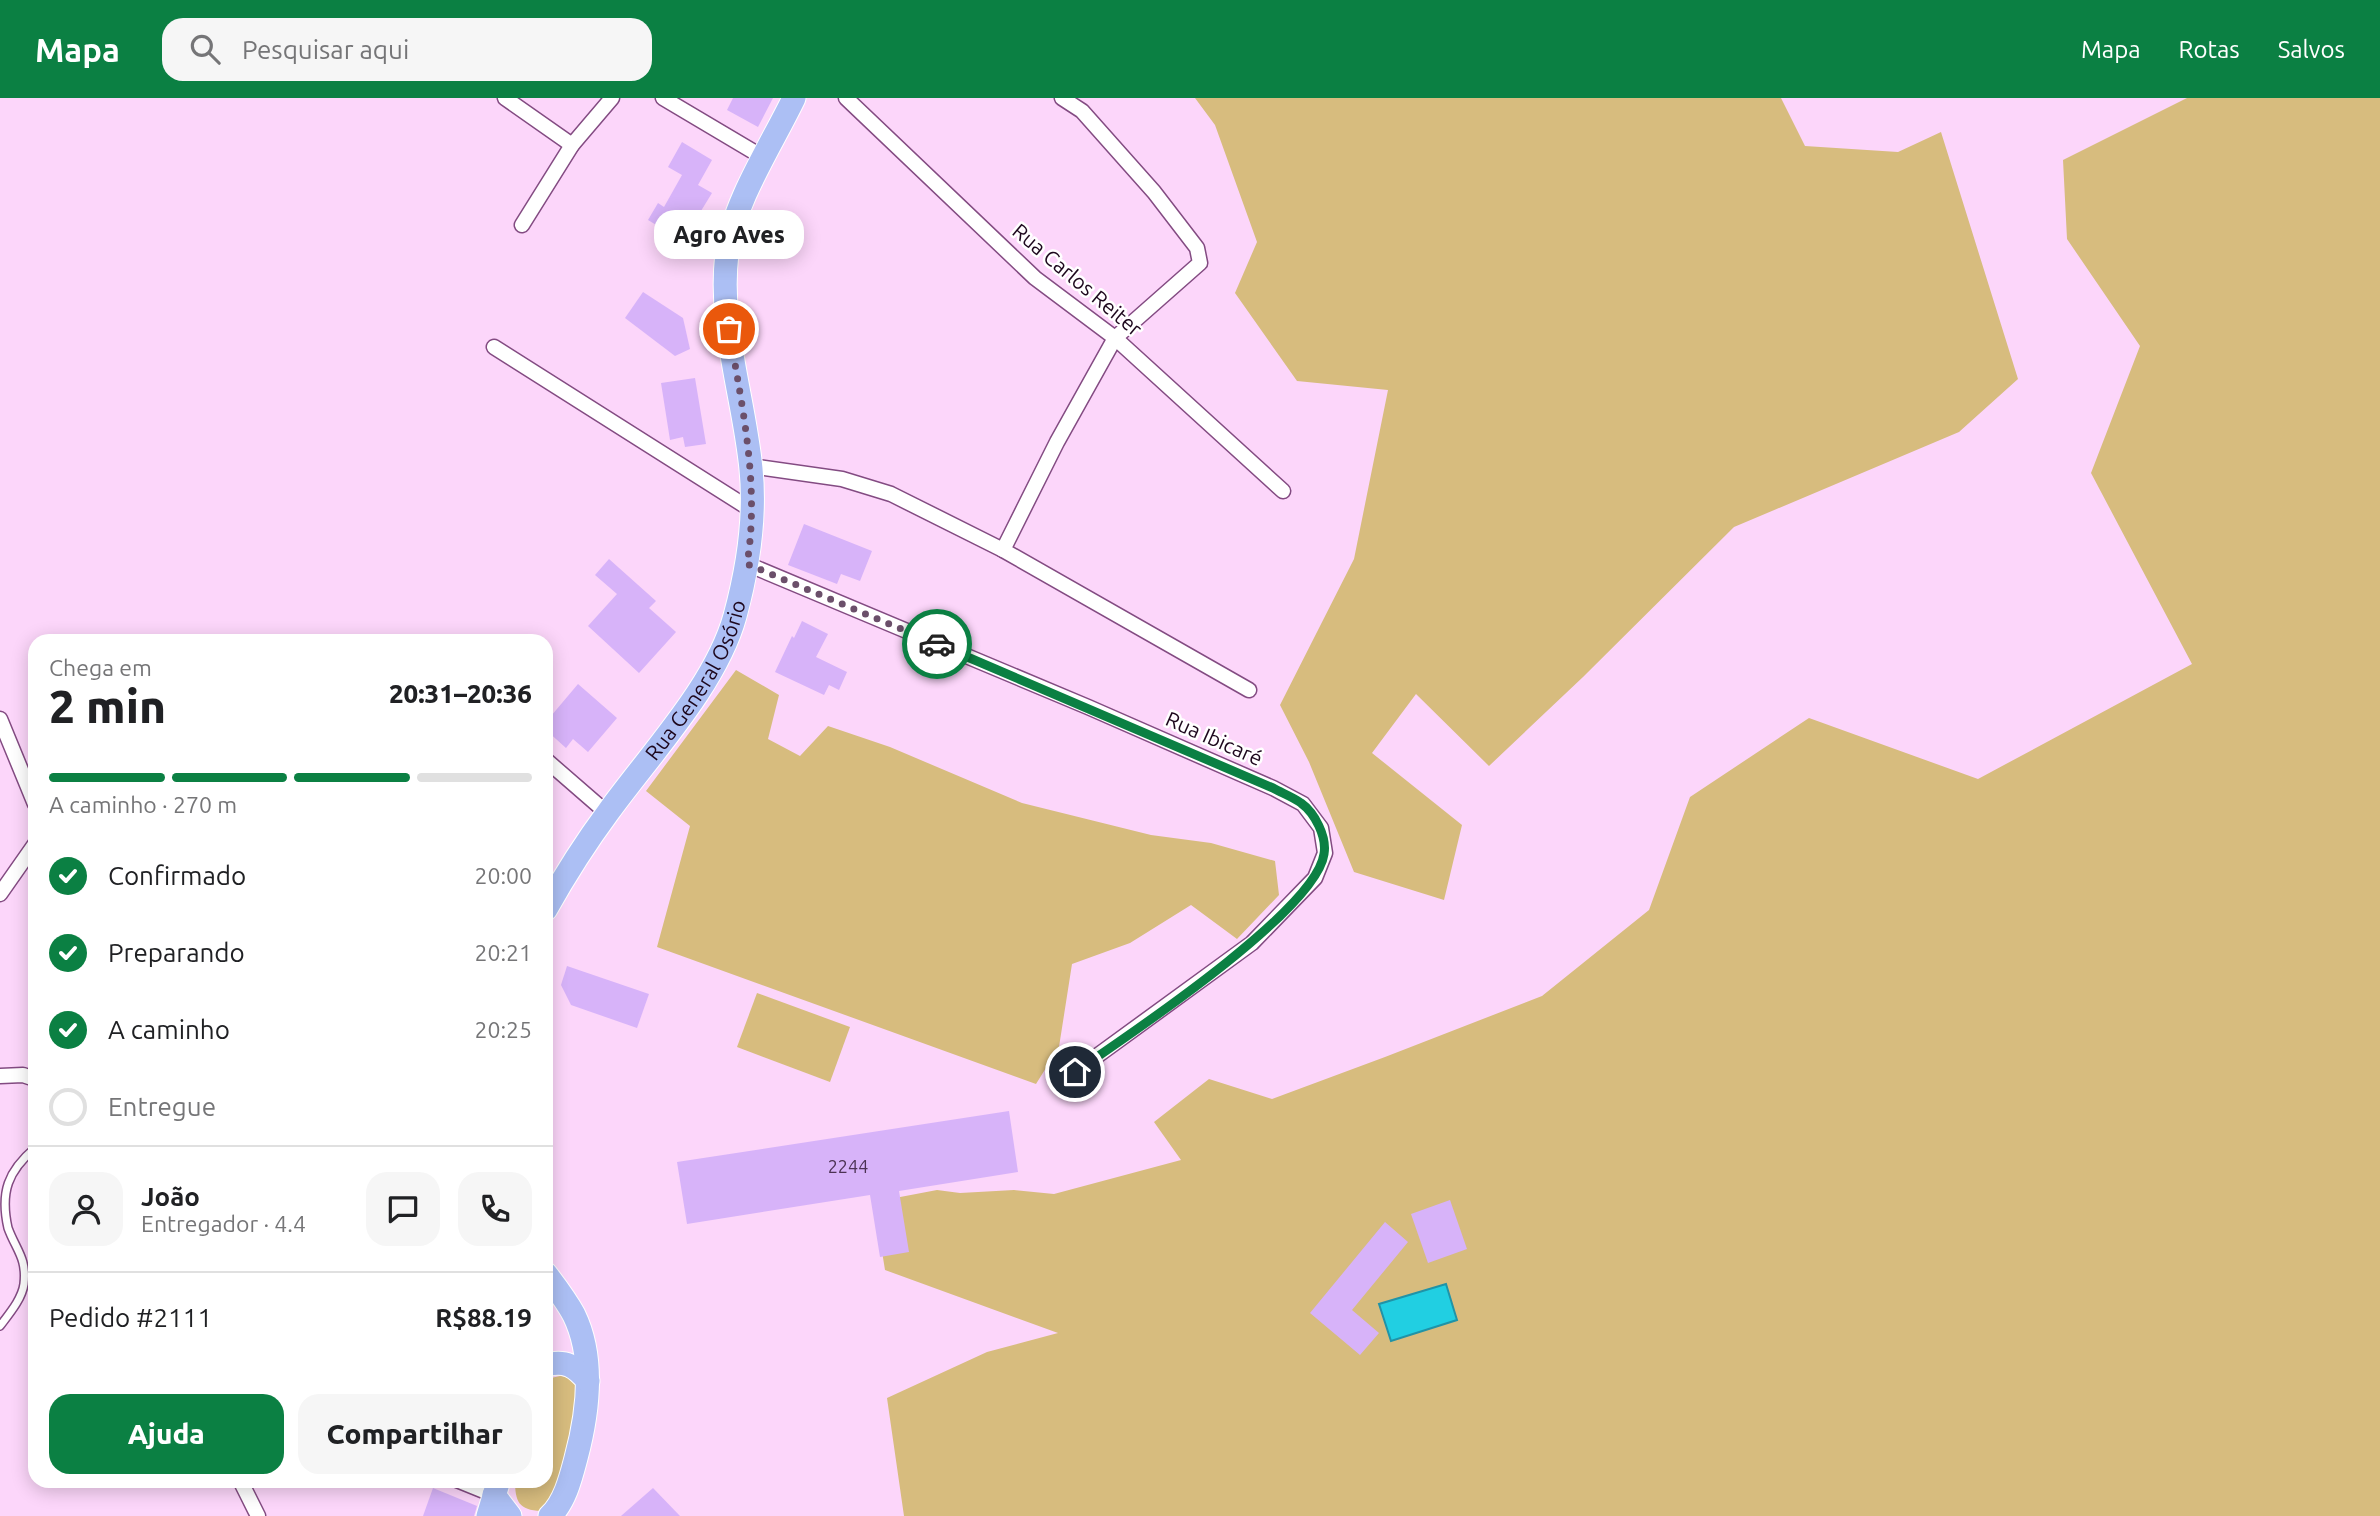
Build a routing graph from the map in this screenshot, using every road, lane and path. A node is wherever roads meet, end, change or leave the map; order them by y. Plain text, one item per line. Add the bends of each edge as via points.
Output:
1 (505, 98) edge
2 (612, 98) edge
3 (663, 98) edge
4 (794, 98) edge
5 (846, 98) edge
6 (1062, 98) edge
7 (572, 145) junction
8 (764, 158) junction
9 (522, 225) dead end
10 (1115, 338) junction
11 (494, 346) dead end
12 (751, 466) junction
13 (1283, 491) dead end
14 (753, 511) junction
15 (1003, 550) junction
16 (747, 564) junction
17 (1249, 690) dead end
18 (0, 719) edge
19 (553, 766) edge
20 (28, 787) edge
21 (607, 813) junction
22 (28, 854) edge
23 (0, 894) edge
24 (553, 897) edge
25 (1075, 1072) dead end
26 (0, 1076) edge
27 (28, 1077) edge
28 (28, 1154) edge
29 (553, 1285) edge
30 (0, 1326) edge
31 (553, 1364) edge
32 (588, 1381) junction
33 (244, 1488) edge
34 (474, 1488) edge
35 (494, 1497) edge
36 (258, 1516) edge
37 (510, 1516) edge
38 (550, 1516) edge

1 - 7 street
2 - 7 street
3 - 8 street
4 - 8 main road, Rua General Osório
5 - 10 street, Rua Carlos Reiter via 1035,278
6 - 10 street via 1082,111 1197,248 1200,263
7 - 9 street
8 - 12 main road, Rua General Osório via 737,212 724,290
10 - 13 street, Rua Carlos Reiter
10 - 15 street
11 - 14 street
12 - 14 main road, Rua General Osório
12 - 15 street via 842,479 891,494
14 - 16 main road, Rua General Osório
15 - 17 street
16 - 21 main road, Rua General Osório via 717,663
16 - 25 street, Rua Ibicaré via 1273,788 1303,804 1321,828 1325,853 1315,878 1252,943
18 - 20 street
19 - 21 street
21 - 24 main road, Rua General Osório
22 - 23 street
26 - 27 street
28 - 30 lane via 7,1178 2,1196 7,1227 22,1256 24,1286
29 - 32 main road via 575,1317
31 - 32 main road via 567,1363
32 - 38 main road via 573,1471 559,1508
33 - 36 street
34 - 35 street
35 - 37 main road

